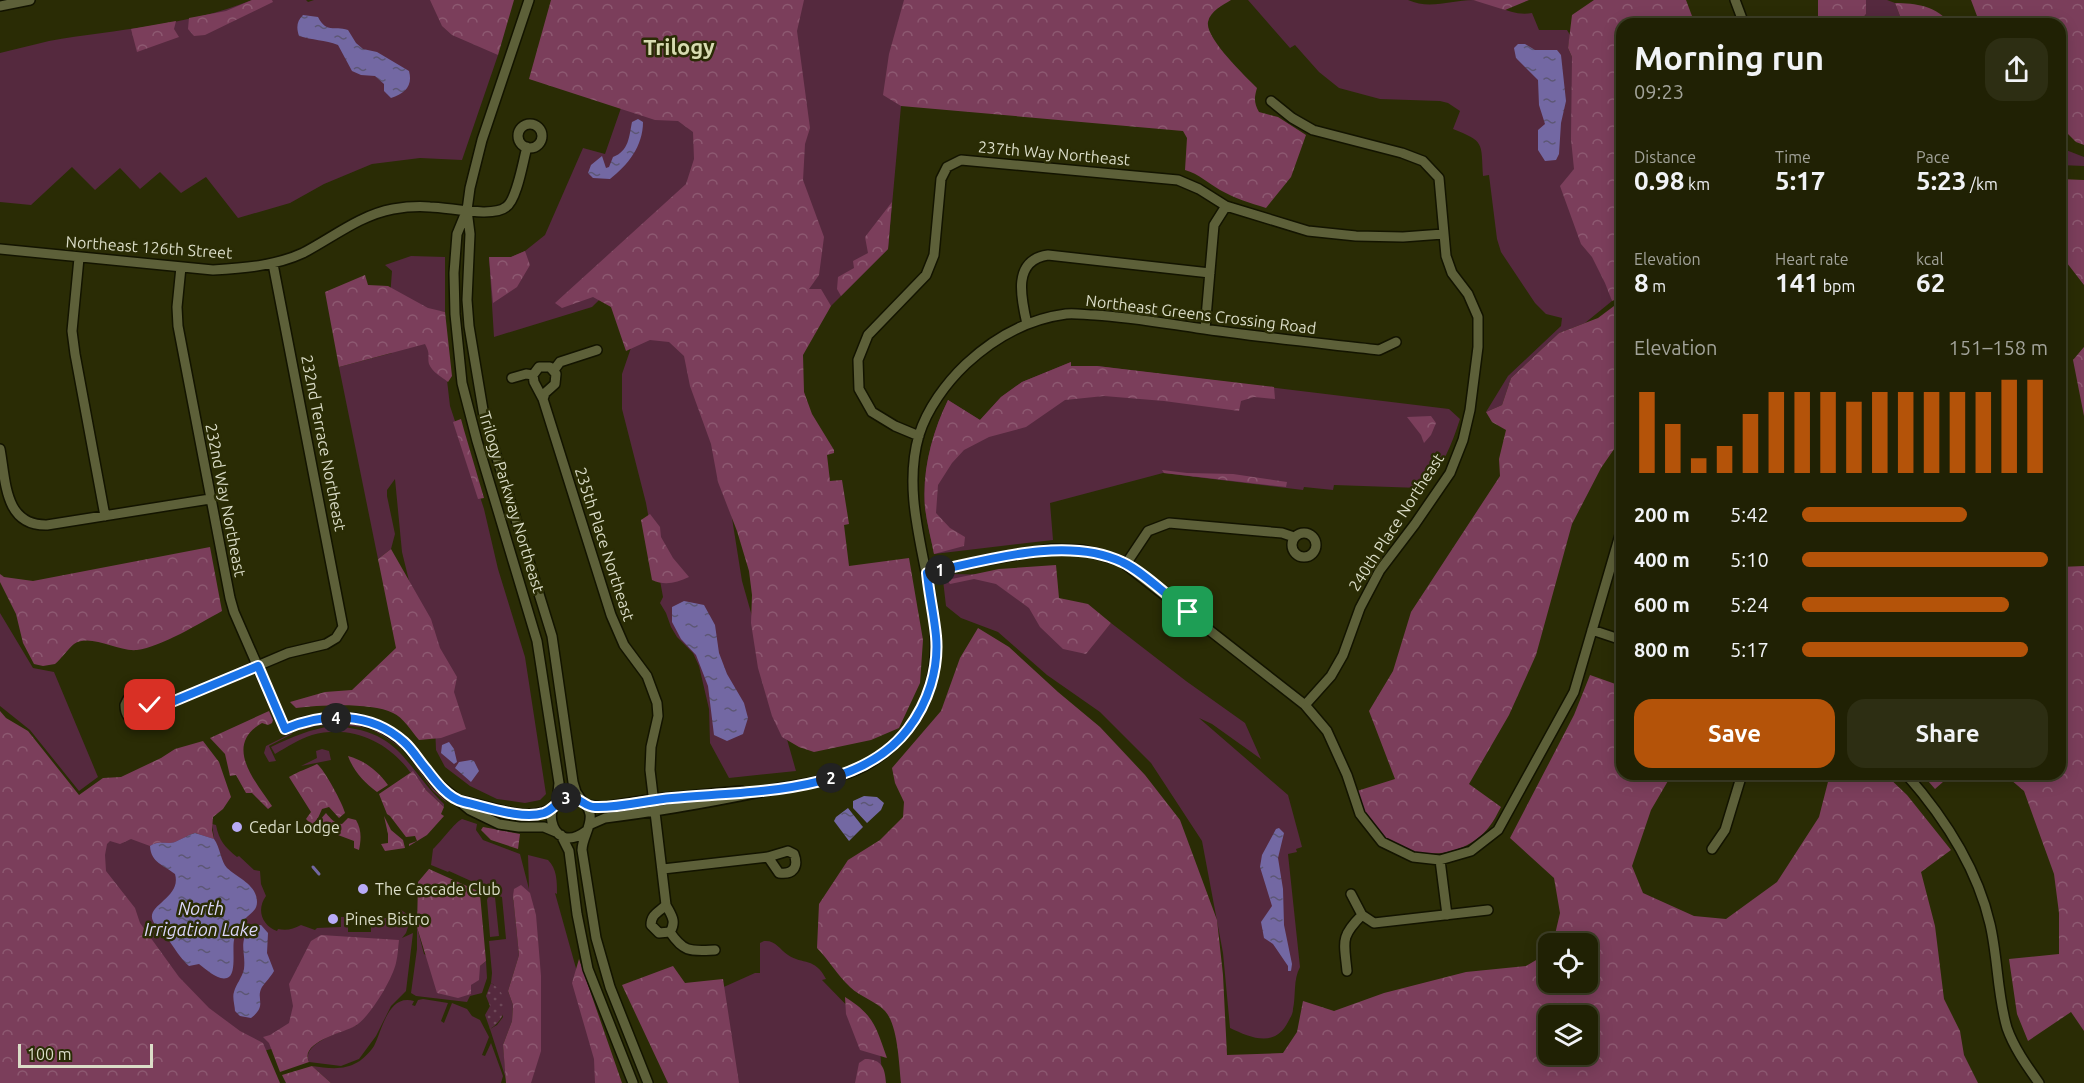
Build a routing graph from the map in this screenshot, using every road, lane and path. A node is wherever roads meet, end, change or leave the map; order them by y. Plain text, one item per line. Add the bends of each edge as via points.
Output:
1 (30, 0) edge
2 (529, 0) edge
3 (1735, 0) edge
4 (0, 6) edge
5 (1742, 18) edge
6 (1271, 101) dead end
7 (527, 147) dead end
8 (1226, 206) junction
9 (467, 210) junction
10 (1443, 234) junction
11 (0, 249) edge
12 (79, 258) junction
13 (273, 264) junction
14 (181, 267) junction
15 (1210, 273) junction
16 (1028, 324) junction
17 (1205, 329) junction
18 (1396, 342) dead end
19 (597, 351) dead end
20 (554, 369) junction
21 (533, 375) junction
22 (512, 378) dead end
23 (543, 399) junction
24 (919, 436) junction
25 (0, 449) edge
26 (210, 499) junction
27 (105, 516) junction
28 (1294, 537) dead end
29 (1616, 548) edge
30 (1126, 564) junction
31 (927, 573) junction
32 (1592, 630) junction
33 (1616, 638) edge
34 (258, 666) junction
35 (1305, 705) junction
36 (155, 709) dead end
37 (1740, 780) edge
38 (1911, 780) edge
39 (786, 787) junction
40 (654, 800) junction
41 (461, 801) junction
42 (584, 803) junction
43 (555, 806) junction
44 (656, 812) junction
45 (588, 828) junction
46 (559, 833) junction
47 (1712, 849) dead end
48 (768, 857) dead end
49 (1440, 860) junction
50 (663, 869) junction
51 (1351, 894) dead end
52 (666, 905) junction
53 (1488, 910) dead end
54 (1362, 915) junction
55 (1447, 915) junction
56 (670, 932) junction
57 (715, 950) dead end
58 (1347, 971) dead end
59 (633, 1083) edge
60 (648, 1083) edge
61 (2039, 1083) edge

1 - 4 street
2 - 9 street, Trilogy Parkway Northeast via 482,140
3 - 5 street
6 - 10 street, 240th Place Northeast via 1313,130 1424,161 1439,178
7 - 9 street, Northeast 126th Street via 510,205 493,212
8 - 10 street, 237th Way Northeast via 1308,231 1356,236
8 - 15 street via 1214,225
8 - 24 street, 237th Way Northeast via 1178,180 961,160 947,166 941,179 930,267 868,335 858,360 859,389 872,412
9 - 13 street, Northeast 126th Street via 427,206 390,209 302,254
9 - 42 street, Trilogy Parkway Northeast via 469,326 484,416 552,636 573,782
9 - 43 street, Trilogy Parkway Northeast via 457,234 454,273 462,383 537,641 559,783
10 - 35 street, 240th Place Northeast via 1452,273 1468,294 1478,317 1478,347 1463,440 1450,473 1380,570 1331,676
11 - 12 street, Northeast 126th Street
12 - 14 street, Northeast 126th Street
12 - 27 street via 72,331
13 - 14 street, Northeast 126th Street via 213,270
13 - 34 street, 232nd Terrace Northeast via 343,627 326,644 288,653
14 - 26 street, 232nd Way Northeast via 178,326
15 - 16 street via 1038,256 1023,274
15 - 17 street
16 - 17 street, Northeast Greens Crossing Road via 1069,314 1116,316
16 - 24 street, Northeast Greens Crossing Road via 993,341 959,371 939,395
17 - 18 street, Northeast Greens Crossing Road via 1380,350
19 - 20 street via 560,362
20 - 21 street via 539,368
20 - 23 street via 555,384
21 - 22 street
21 - 23 street, 235th Place Northeast
23 - 40 street, 235th Place Northeast via 617,631 647,676 657,703 650,755
24 - 31 street, Northeast Greens Crossing Road via 914,511
25 - 27 street via 11,504 21,519 35,526
26 - 27 street
26 - 34 street, 232nd Way Northeast via 232,605
28 - 30 street via 1169,523 1148,531
29 - 32 street
30 - 31 street via 1083,550 1052,549
30 - 35 street
31 - 39 street, Northeast Greens Crossing Road via 936,653 928,694 913,722 872,762 839,777
32 - 33 street
32 - 49 street via 1574,692 1498,830 1471,851
34 - 36 street
34 - 41 street, 232nd Way Northeast via 285,729 327,717 355,718 382,727 404,742 436,782
35 - 49 street via 1327,731 1360,814 1382,842 1413,857
37 - 47 street via 1725,830
38 - 61 street via 1956,841 1979,888 1990,923 2008,1030
39 - 40 street, Northeast Greens Crossing Road
39 - 44 street, Northeast Greens Crossing Road
40 - 42 street, Northeast Greens Crossing Road via 603,807
40 - 44 street, 235th Place Northeast
41 - 43 street via 531,815 545,813
41 - 46 street via 470,810 499,824 544,826
42 - 43 street via 568,798
42 - 45 street via 590,812
43 - 46 street via 551,820
44 - 45 street, Northeast Greens Crossing Road via 605,818
44 - 50 street, 235th Place Northeast
45 - 46 street via 574,837
45 - 60 street via 582,850 596,938 610,987
46 - 59 street via 569,851 588,969
48 - 50 street
49 - 55 street
50 - 52 street, 235th Place Northeast
51 - 54 street
52 - 56 street, 235th Place Northeast via 674,922
52 - 56 street via 655,913 651,925 659,933
53 - 55 street
54 - 55 street via 1374,923
54 - 58 street via 1348,929 1344,940
56 - 57 street via 680,946 691,951

